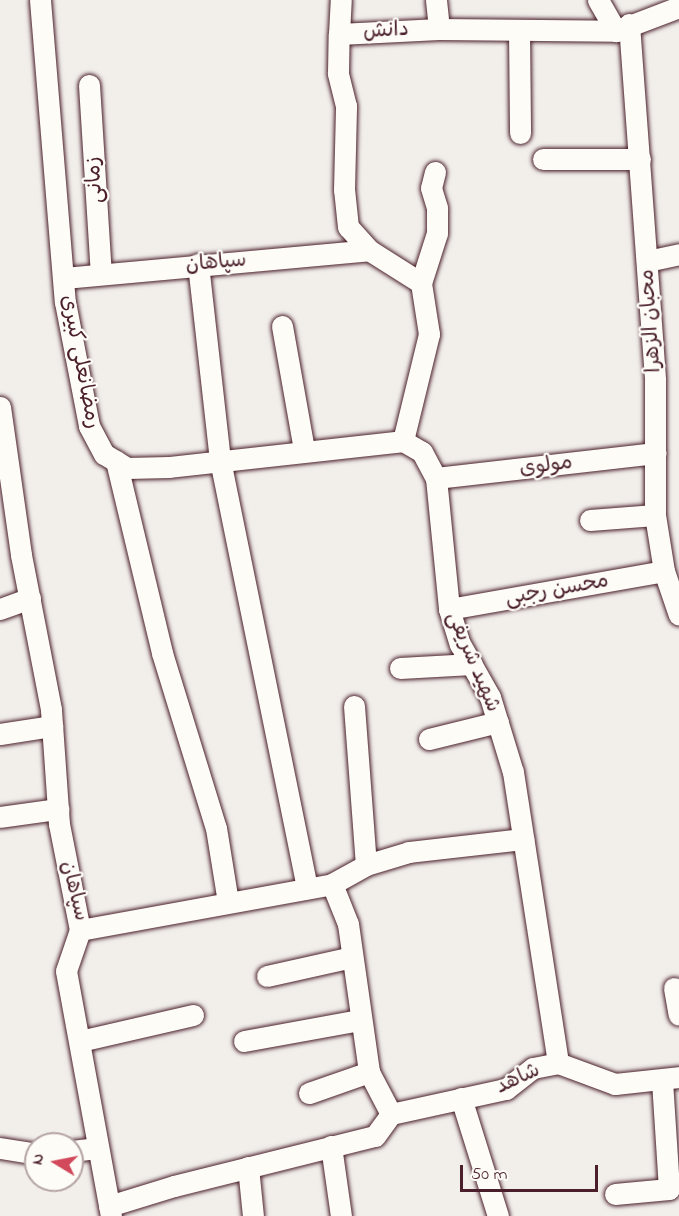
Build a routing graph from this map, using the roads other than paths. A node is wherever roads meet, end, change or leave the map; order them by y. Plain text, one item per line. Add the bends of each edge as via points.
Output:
1 (40, 0) edge
2 (341, 0) edge
3 (436, 0) edge
4 (598, 0) edge
5 (679, 7) edge
6 (623, 27) junction
7 (439, 29) junction
8 (519, 31) junction
9 (339, 34) junction
10 (89, 85) dead end
11 (520, 134) dead end
12 (543, 159) dead end
13 (640, 159) junction
14 (435, 172) dead end
15 (369, 250) junction
16 (679, 254) edge
17 (647, 261) junction
18 (198, 264) junction
19 (101, 274) junction
20 (64, 278) junction
21 (421, 283) junction
22 (282, 326) dead end
23 (0, 407) edge
24 (403, 441) junction
25 (304, 450) junction
26 (656, 453) junction
27 (220, 460) junction
28 (116, 461) junction
29 (436, 478) junction
30 (655, 516) junction
31 (590, 520) dead end
32 (664, 571) junction
33 (30, 598) junction
34 (0, 609) edge
35 (449, 609) junction
36 (679, 615) edge
37 (472, 664) junction
38 (400, 668) dead end
39 (354, 706) dead end
40 (498, 722) junction
41 (52, 726) junction
42 (0, 734) edge
43 (429, 739) dead end
44 (58, 809) junction
45 (0, 817) edge
46 (523, 839) junction
47 (366, 865) junction
48 (332, 884) junction
49 (307, 888) junction
50 (228, 902) junction
51 (80, 930) junction
52 (352, 957) junction
53 (267, 976) dead end
54 (675, 988) dead end
55 (193, 1015) dead end
56 (679, 1015) edge
57 (360, 1020) junction
58 (80, 1041) junction
59 (244, 1041) dead end
60 (558, 1063) junction
61 (369, 1072) junction
62 (671, 1079) edge
63 (309, 1093) dead end
64 (460, 1098) junction
65 (391, 1114) junction
66 (331, 1146) junction
67 (0, 1148) edge
68 (98, 1148) junction
69 (84, 1150) edge
70 (24, 1152) edge
71 (248, 1167) junction
72 (615, 1194) dead end
73 (110, 1211) edge
74 (253, 1216) edge
75 (341, 1216) edge
76 (498, 1216) edge

1 - 20 street, رمضانعلی کبیری
2 - 9 street
3 - 7 street
4 - 6 street
5 - 6 street, دانش
6 - 8 street, دانش
6 - 13 street, محبان الزهرا
7 - 8 street, دانش
7 - 9 street, دانش
8 - 11 street
9 - 15 street, دانش via 338,73 346,106 344,190 348,227
10 - 19 street, زمانی
12 - 13 street
13 - 17 street, محبان الزهرا
14 - 21 street via 431,188 437,208 437,233
15 - 18 street, سپاهان
15 - 21 street, دانش
16 - 17 street
17 - 26 street, محبان الزهرا
18 - 19 street, سپاهان
18 - 27 street
19 - 20 street, سپاهان
20 - 28 street, رمضانعلی کبیری via 89,426 104,454
21 - 24 street via 429,334
22 - 25 street
23 - 33 street, سپاهان
24 - 25 street
24 - 29 street, شهید شریفی via 422,452
25 - 27 street
26 - 29 street, مولوی
26 - 30 street, محبان الزهرا
27 - 28 street via 127,468
27 - 49 street
28 - 50 street via 162,653 216,828
29 - 35 street, شهید شریفی
30 - 31 street
30 - 32 street, محبان الزهرا
32 - 35 street, محسن رجبی
32 - 36 street, محبان الزهرا
33 - 34 street
33 - 41 street, سپاهان
35 - 37 street, شهید شریفی
37 - 38 street
37 - 40 street, شهید شریفی
39 - 47 street
40 - 43 street
40 - 46 street, شهید شریفی via 513,772
41 - 42 street
41 - 44 street, سپاهان
44 - 45 street
44 - 51 street, سپاهان
46 - 47 street, سپاهان via 409,852
46 - 60 street, شهید شریفی
47 - 48 street, سپاهان
48 - 49 street, سپاهان
48 - 52 street via 348,924
49 - 50 street, سپاهان
50 - 51 street, سپاهان
51 - 58 street via 66,971
52 - 53 street
52 - 57 street
54 - 56 street
55 - 58 street
57 - 59 street
57 - 61 street
58 - 68 street
60 - 62 street, شاهد via 615,1084
60 - 64 street, شاهد via 533,1068 506,1089
61 - 63 street
61 - 65 street
62 - 72 street via 669,1189
64 - 65 street, شاهد
64 - 76 street
65 - 66 street via 375,1136
66 - 71 street
66 - 75 street
67 - 70 street
68 - 69 street
68 - 73 street
71 - 73 street
71 - 74 street

